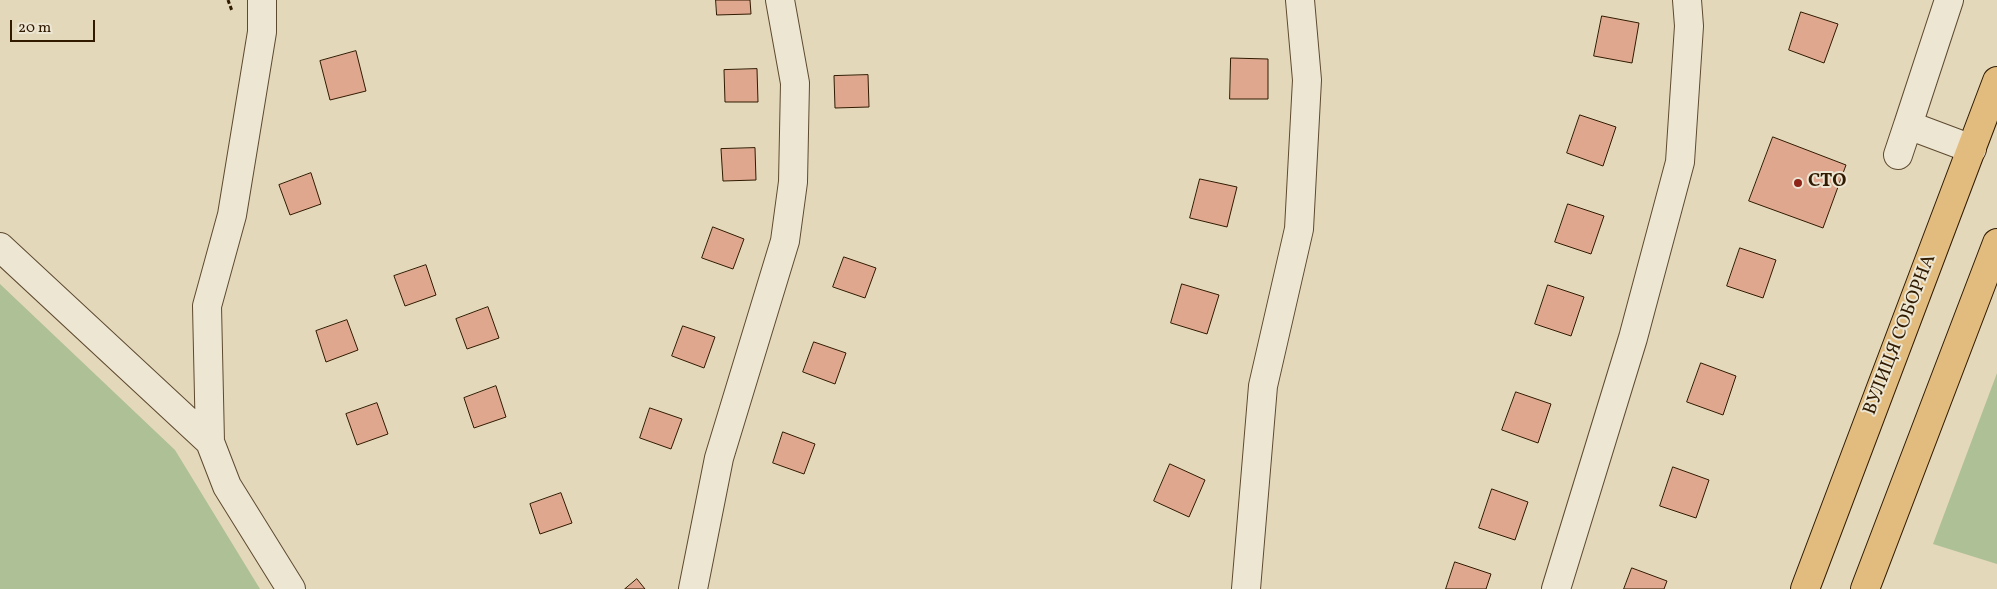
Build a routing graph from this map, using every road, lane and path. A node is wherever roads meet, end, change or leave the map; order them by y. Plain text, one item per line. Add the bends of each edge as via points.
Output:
1 (262, 0) edge
2 (780, 0) edge
3 (1300, 0) edge
4 (1687, 0) edge
5 (1950, 0) edge
6 (1997, 82) edge
7 (1908, 125) junction
8 (1972, 149) junction
9 (1898, 155) dead end
10 (1997, 243) edge
11 (0, 247) edge
12 (210, 442) junction
13 (291, 589) edge
14 (693, 589) edge
15 (1246, 589) edge
16 (1556, 589) edge
17 (1805, 589) edge
18 (1865, 589) edge

1 - 12 street via 262,32 232,215 207,306
2 - 14 street via 795,83 793,182 785,241 719,458
3 - 15 street via 1307,80 1299,229 1263,386
4 - 16 street via 1689,26 1680,162 1633,338
5 - 7 street
6 - 8 main road, ВУЛИЦЯ СОБОРНА
7 - 8 street
7 - 9 street
8 - 17 main road, ВУЛИЦЯ СОБОРНА
10 - 18 main road
11 - 12 street
12 - 13 street via 227,486

